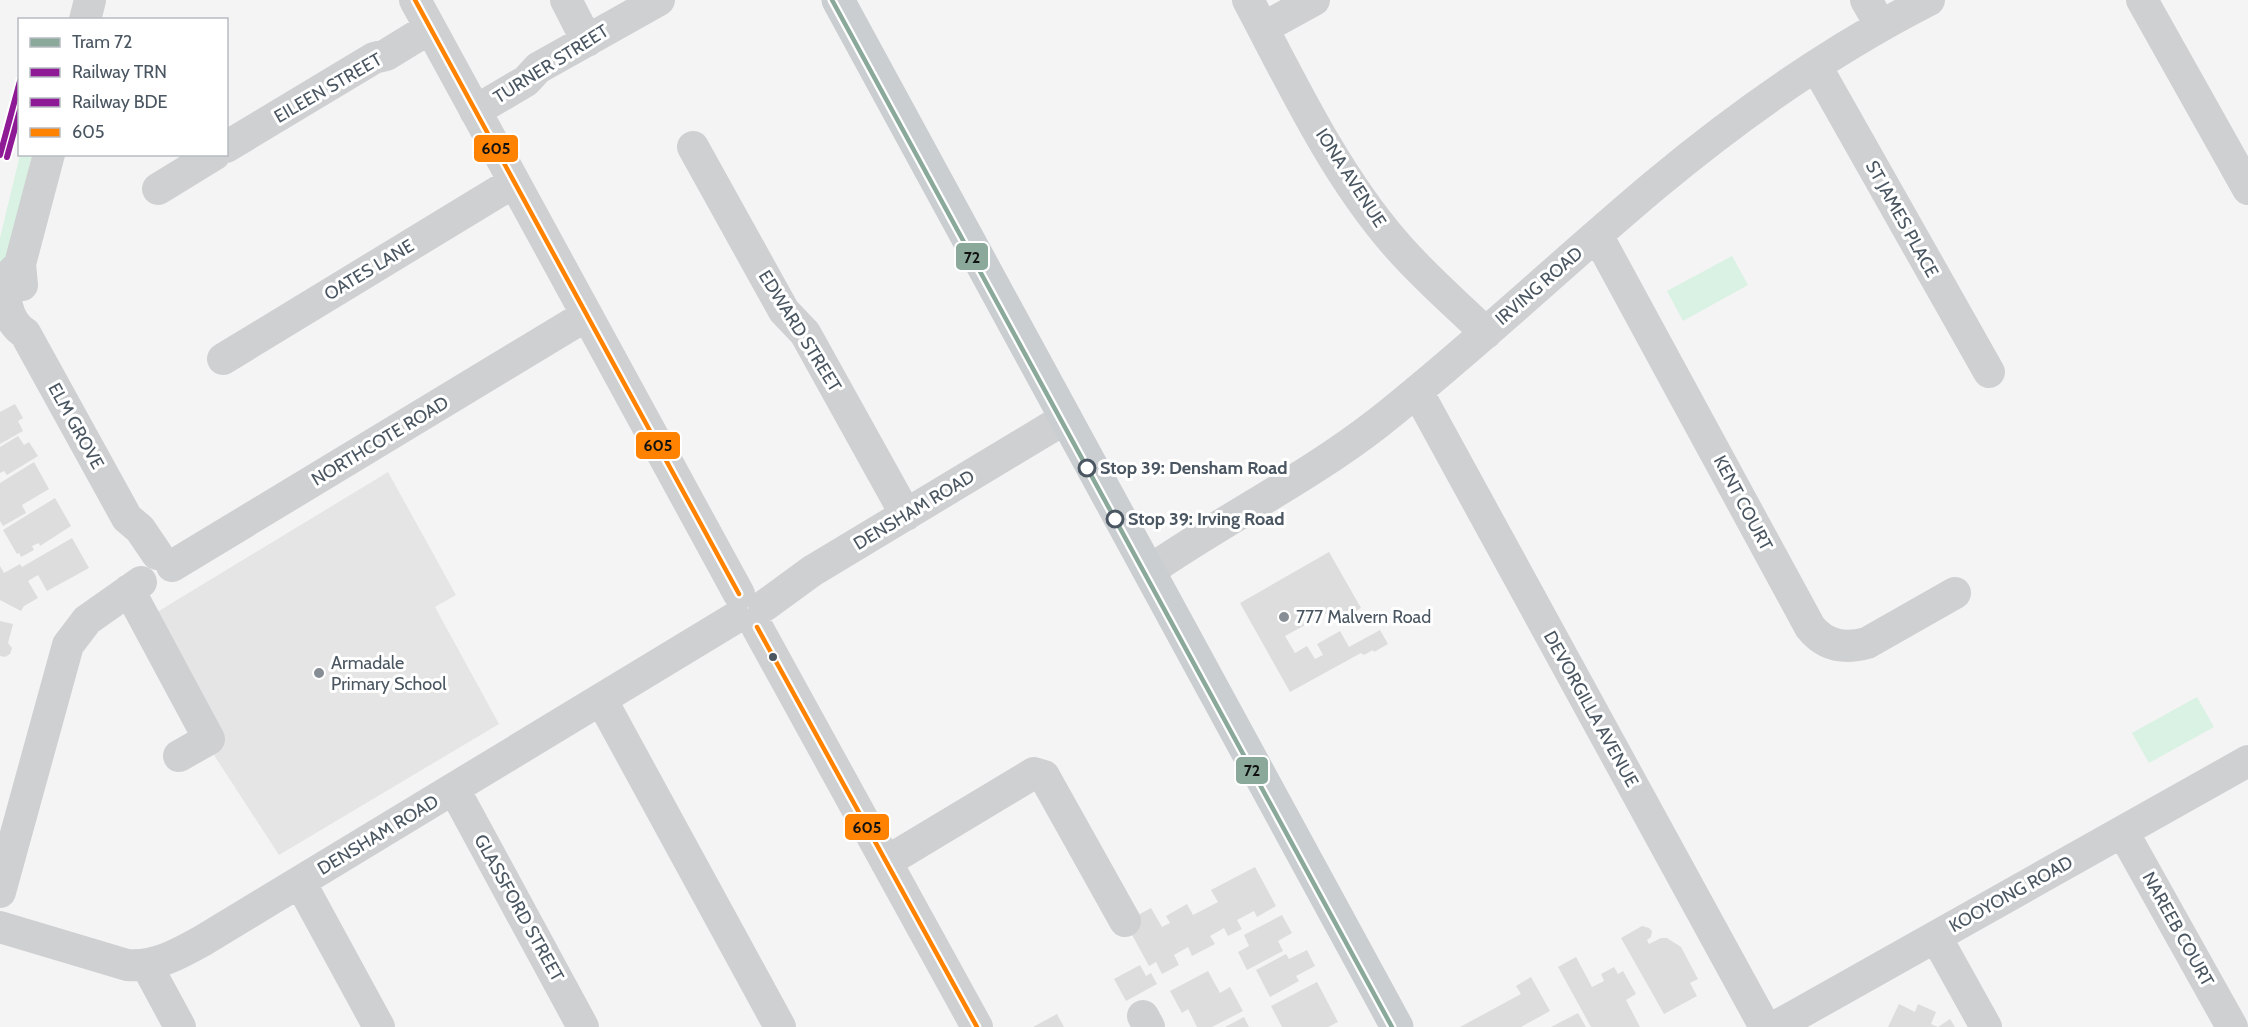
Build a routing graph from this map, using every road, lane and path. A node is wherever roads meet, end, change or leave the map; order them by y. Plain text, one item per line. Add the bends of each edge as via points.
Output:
1 (90, 0) edge
2 (415, 0) edge
3 (566, 0) edge
4 (659, 0) edge
5 (838, 0) edge
6 (1248, 0) edge
7 (1314, 0) edge
8 (1929, 0) edge
9 (2142, 0) edge
10 (1874, 13) edge
11 (86, 18) edge
12 (430, 28) junction
13 (1263, 28) junction
14 (587, 41) junction
15 (1816, 66) junction
16 (475, 111) junction
17 (228, 146) edge
18 (693, 147) dead end
19 (48, 156) edge
20 (212, 156) edge
21 (514, 182) junction
22 (158, 189) dead end
23 (2248, 189) edge
24 (1597, 235) junction
25 (587, 315) junction
26 (1486, 333) junction
27 (224, 359) dead end
28 (1989, 372) dead end
29 (1418, 391) junction
30 (1066, 418) junction
31 (906, 515) junction
32 (148, 571) junction
33 (1149, 571) junction
34 (1955, 593) dead end
35 (749, 611) junction
36 (601, 699) junction
37 (179, 756) dead end
38 (2248, 762) edge
39 (454, 789) junction
40 (2123, 832) junction
41 (886, 862) junction
42 (300, 882) junction
43 (0, 892) edge
44 (1125, 921) dead end
45 (0, 927) edge
46 (1936, 937) junction
47 (147, 966) junction
48 (180, 1027) edge
49 (379, 1027) edge
50 (583, 1027) edge
51 (780, 1027) edge
52 (976, 1027) edge
53 (1397, 1027) edge
54 (1765, 1027) edge
55 (1775, 1027) edge
56 (1986, 1027) edge
57 (2232, 1027) edge

1 - 11 street
2 - 12 street
3 - 14 street
4 - 14 street, TURNER STREET
5 - 30 main road
6 - 13 street, IONA AVENUE
7 - 13 street
8 - 10 street, IRVING ROAD
9 - 23 street
10 - 15 street, IRVING ROAD
12 - 16 street
12 - 17 street, EILEEN STREET
13 - 26 street, IONA AVENUE via 1353,189 1395,243
14 - 16 street, TURNER STREET via 538,68 526,81
15 - 24 street, IRVING ROAD via 1717,136
15 - 28 street, ST JAMES PLACE
16 - 21 street
18 - 31 street, EDWARD STREET via 784,311 805,333
19 - 32 street, ELM GROVE via 20,264 6,285 26,321 25,333 127,518 130,536
20 - 22 street
21 - 25 street
21 - 27 street, OATES LANE
24 - 26 street, IRVING ROAD
24 - 34 street, KENT COURT via 1816,635 1842,646 1867,643
25 - 32 street, NORTHCOTE ROAD
25 - 35 street
26 - 29 street, IRVING ROAD
29 - 33 street, IRVING ROAD via 1332,455
29 - 54 street, DEVORGILLA AVENUE
30 - 31 street, DENSHAM ROAD
30 - 33 main road
31 - 35 street, DENSHAM ROAD
32 - 37 street, ELM GROVE via 209,739
32 - 43 street, NORTHCOTE ROAD via 87,620 68,645
33 - 53 main road
35 - 36 street, DENSHAM ROAD
35 - 41 street
36 - 39 street, DENSHAM ROAD
36 - 51 street
38 - 40 street, KOOYONG ROAD
39 - 42 street, DENSHAM ROAD
39 - 50 street, GLASSFORD STREET
40 - 46 street, KOOYONG ROAD
40 - 57 street, NAREEB COURT
41 - 44 street via 1034,773 1044,776
41 - 52 street
42 - 47 street, DENSHAM ROAD via 181,952
42 - 49 street
45 - 47 street, DENSHAM ROAD via 109,961
46 - 55 street, KOOYONG ROAD
46 - 56 street
47 - 48 street

